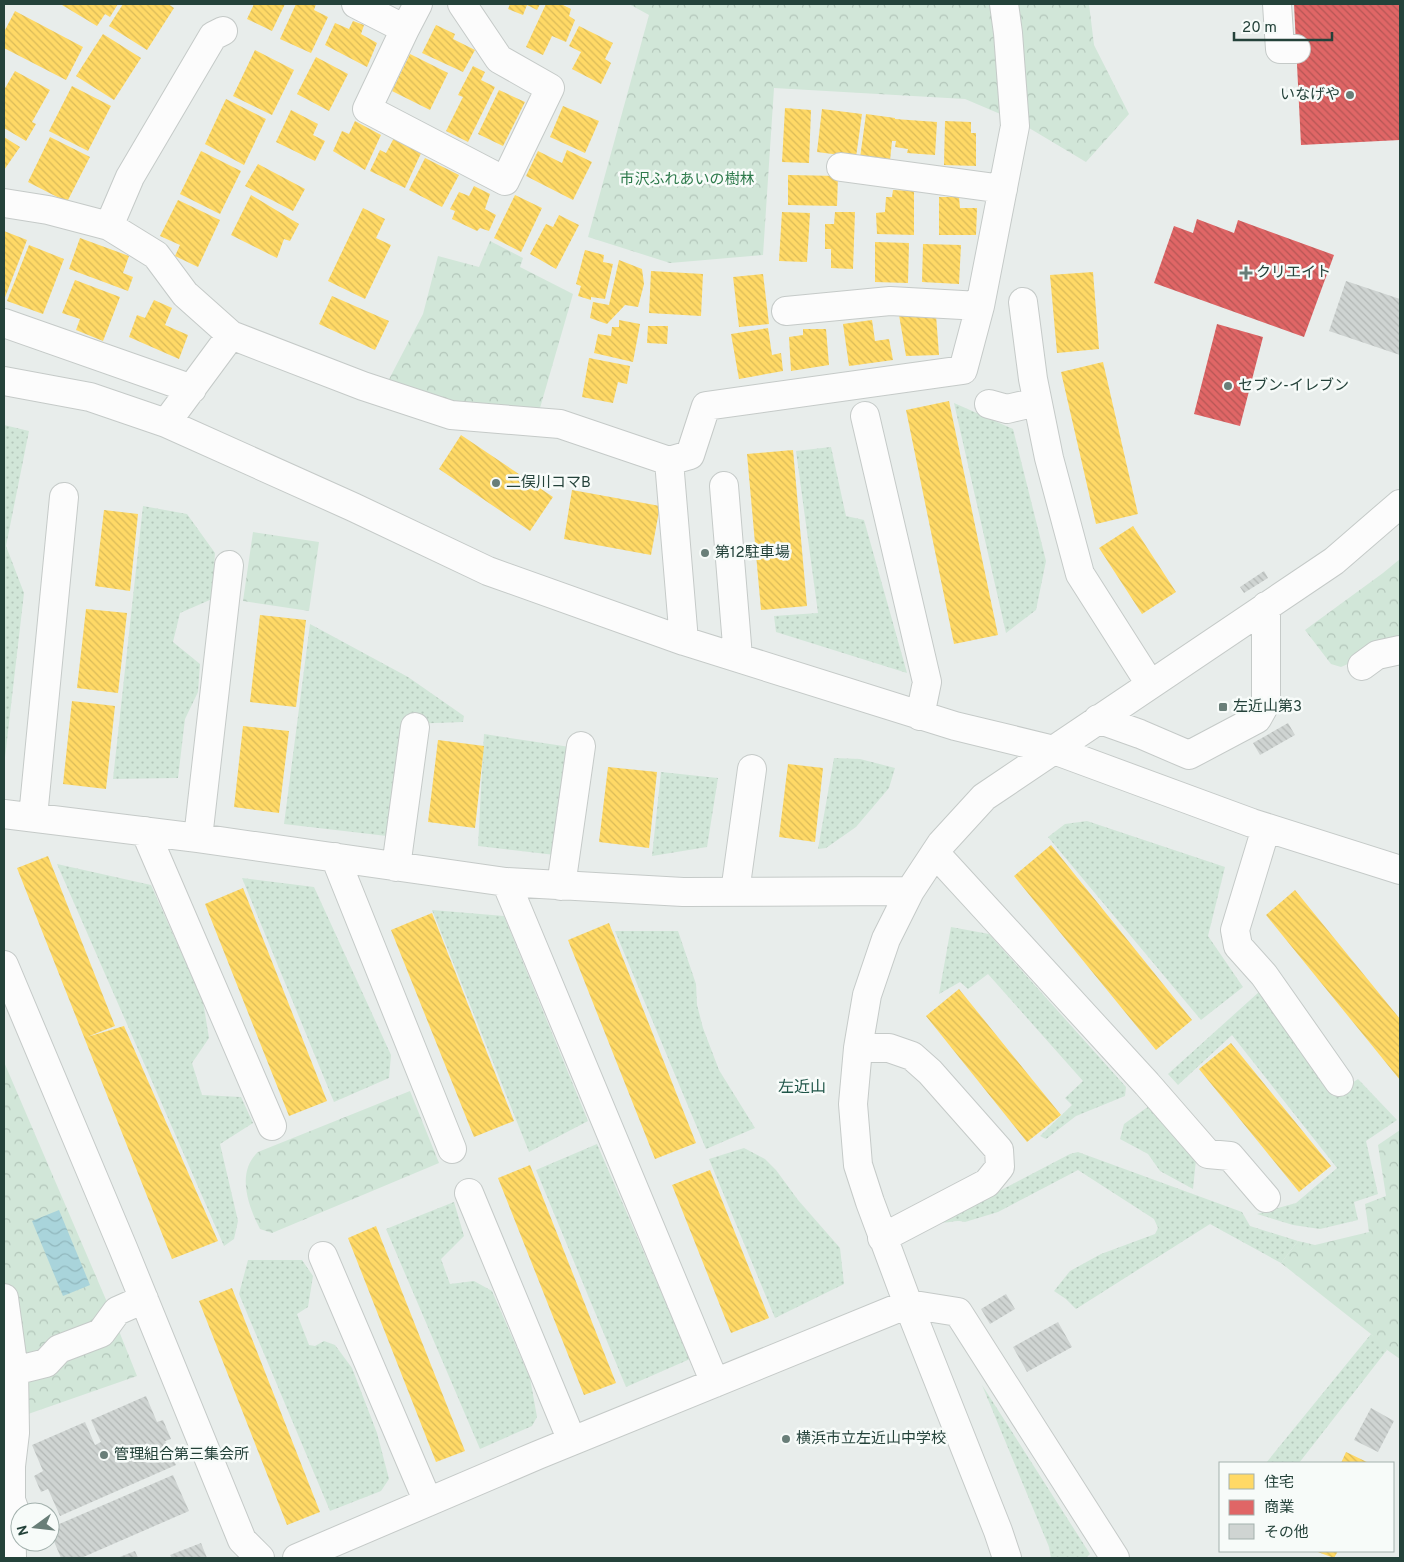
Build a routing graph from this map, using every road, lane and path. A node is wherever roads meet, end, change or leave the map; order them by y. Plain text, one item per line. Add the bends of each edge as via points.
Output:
1 (356, 4) edge
2 (418, 4) edge
3 (462, 4) edge
4 (1004, 4) edge
5 (1277, 4) edge
6 (405, 29) junction
7 (223, 32) dead end
8 (1296, 49) dead end
9 (841, 168) dead end
10 (1003, 189) junction
11 (4, 203) edge
12 (108, 226) junction
13 (1023, 302) dead end
14 (980, 306) junction
15 (786, 311) dead end
16 (4, 324) edge
17 (231, 335) junction
18 (4, 380) edge
19 (192, 389) junction
20 (1037, 402) junction
21 (989, 404) dead end
22 (865, 416) dead end
23 (166, 423) junction
24 (669, 461) junction
25 (724, 486) dead end
26 (64, 497) dead end
27 (1400, 504) edge
28 (229, 565) dead end
29 (1266, 606) junction
30 (684, 641) junction
31 (1400, 650) edge
32 (738, 657) junction
33 (1362, 666) dead end
34 (1150, 684) junction
35 (920, 716) junction
36 (1098, 720) junction
37 (415, 727) dead end
38 (581, 746) dead end
39 (1054, 750) junction
40 (752, 769) dead end
41 (4, 814) edge
42 (33, 817) junction
43 (1266, 828) junction
44 (145, 831) junction
45 (198, 838) junction
46 (935, 853) junction
47 (335, 857) junction
48 (396, 867) junction
49 (1400, 870) edge
50 (506, 882) junction
51 (561, 886) junction
52 (735, 892) junction
53 (910, 892) junction
54 (4, 965) edge
55 (858, 1048) junction
56 (1339, 1082) dead end
57 (272, 1126) dead end
58 (452, 1149) dead end
59 (469, 1193) dead end
60 (1266, 1198) dead end
61 (882, 1238) junction
62 (323, 1256) dead end
63 (4, 1298) edge
64 (144, 1299) junction
65 (908, 1304) junction
66 (14, 1371) junction
67 (715, 1383) junction
68 (572, 1441) junction
69 (15, 1502) edge
70 (428, 1502) junction
71 (260, 1558) edge
72 (297, 1558) edge
73 (1007, 1558) edge
74 (1118, 1558) edge

1 - 6 street
2 - 6 street
3 - 6 street via 499,59 550,88 505,180 367,109
4 - 10 street via 1015,126
5 - 8 street via 1280,50
7 - 12 street via 213,36 135,168
9 - 10 street
10 - 14 street
11 - 12 street via 48,210
12 - 17 street via 156,255 185,294
13 - 20 street
14 - 15 street via 890,301
14 - 24 street via 964,370 706,406 690,455
16 - 19 street
17 - 19 street
17 - 24 street via 363,386 451,415 560,424
18 - 23 street via 90,397
19 - 23 street
20 - 21 street via 1007,409
20 - 34 street via 1080,574
22 - 35 street via 927,682
23 - 30 street via 353,506 488,571
24 - 30 street
25 - 32 street
26 - 42 street
27 - 29 street via 1334,561
28 - 45 street
29 - 34 street
29 - 36 street via 1266,703 1257,719 1189,755
30 - 32 street
31 - 33 street via 1377,655
32 - 35 street
34 - 36 street
35 - 39 street
36 - 39 street
37 - 48 street
38 - 51 street
39 - 43 street
39 - 46 street via 984,797
40 - 52 street
41 - 42 street
42 - 44 street
43 - 49 street
43 - 56 street via 1235,930 1238,946 1264,976
44 - 45 street
44 - 57 street
45 - 47 street
46 - 53 street
46 - 60 street via 1148,1084 1208,1154 1230,1156
47 - 48 street
47 - 58 street
48 - 50 street
50 - 51 street
50 - 67 street
51 - 52 street
52 - 53 street
53 - 55 street via 886,939 868,995
54 - 64 street
55 - 61 street via 853,1104 858,1165
55 - 61 street via 889,1048 912,1056 999,1150 1000,1167 987,1183
59 - 68 street
61 - 65 street
62 - 70 street
63 - 66 street
64 - 66 street via 117,1311 101,1333 59,1349 46,1363
64 - 71 street via 242,1540
65 - 67 street
65 - 73 street
65 - 74 street via 958,1312
66 - 69 street via 15,1432 11,1466
67 - 68 street
68 - 70 street
70 - 72 street

